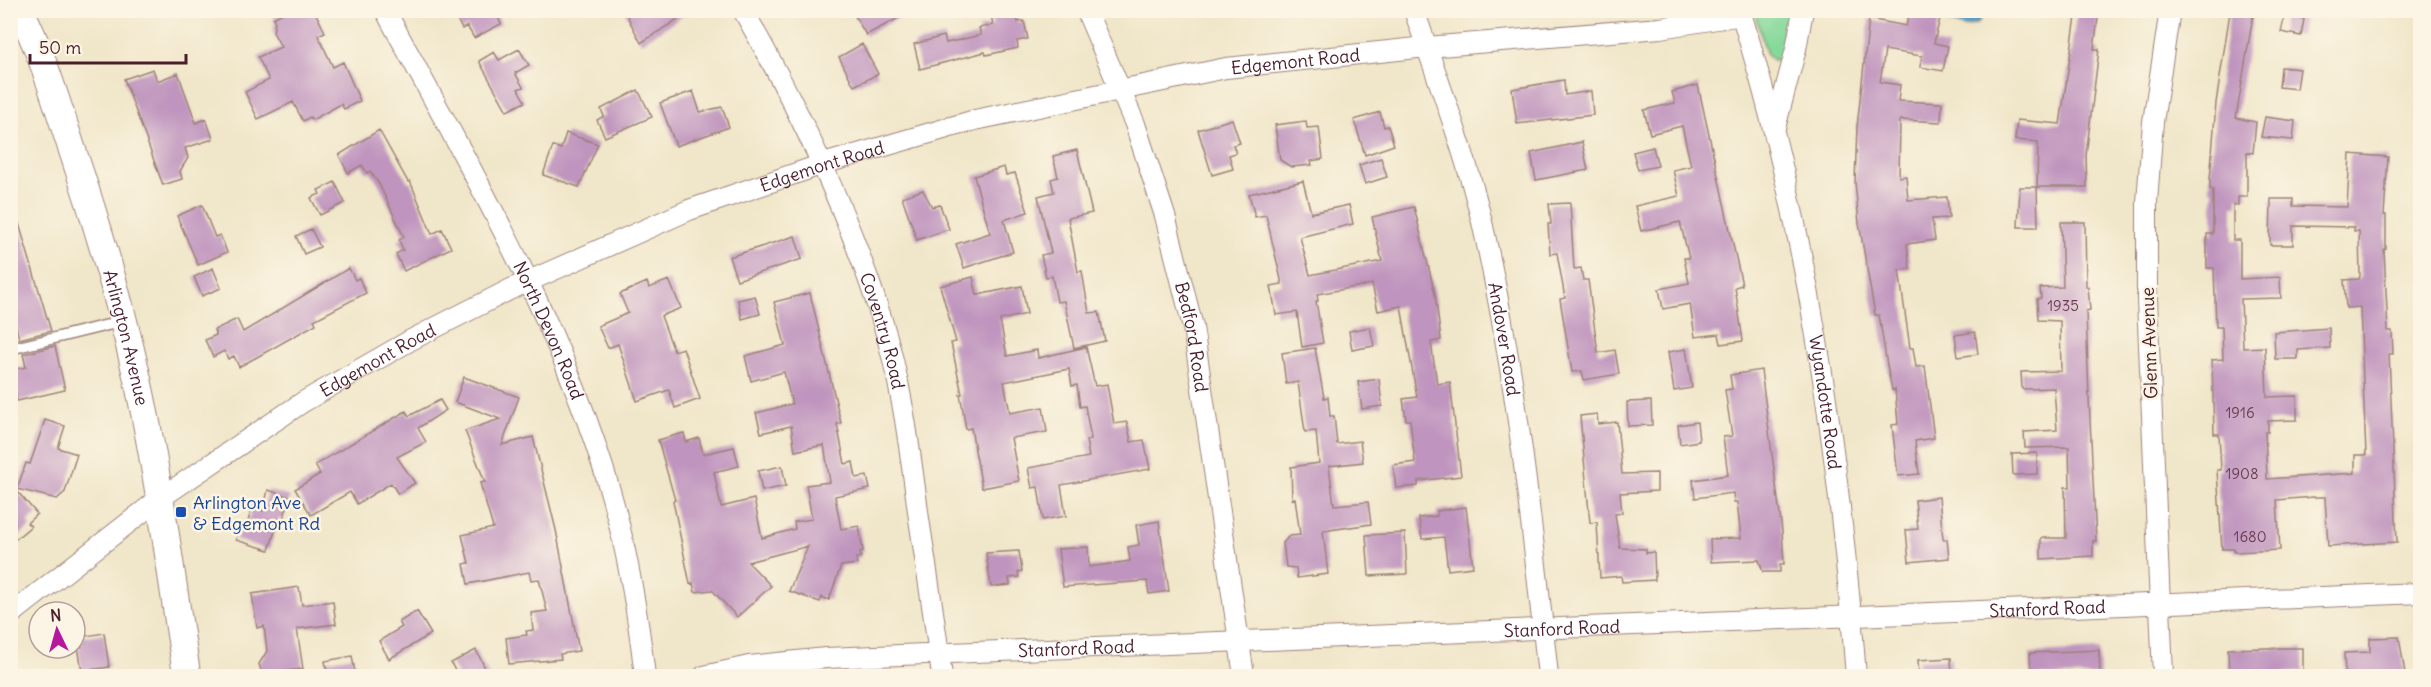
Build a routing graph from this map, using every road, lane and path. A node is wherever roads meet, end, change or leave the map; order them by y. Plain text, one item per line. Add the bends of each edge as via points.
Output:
1 (20, 10) edge
2 (385, 10) edge
3 (743, 10) edge
4 (1086, 10) edge
5 (1414, 10) edge
6 (1803, 10) edge
7 (2170, 10) edge
8 (1741, 13) edge
9 (1427, 47) junction
10 (1121, 88) junction
11 (1774, 131) junction
12 (823, 164) junction
13 (527, 281) junction
14 (124, 321) junction
15 (10, 350) edge
16 (159, 499) junction
17 (2421, 593) edge
18 (2160, 604) junction
19 (10, 615) edge
20 (1851, 615) junction
21 (1543, 628) junction
22 (1240, 643) junction
23 (939, 655) junction
24 (187, 676) edge
25 (645, 676) edge
26 (704, 676) edge
27 (942, 676) edge
28 (1244, 676) edge
29 (1548, 676) edge
30 (1856, 676) edge
31 (2163, 676) edge

1 - 14 street, Arlington Avenue via 93,211
2 - 13 street, North Devon Road
3 - 12 street, Coventry Road via 787,88
4 - 10 street, Bedford Road
5 - 9 street, Andover Road
6 - 11 street, Wyandotte Road
7 - 18 street, Glenn Avenue via 2153,123 2147,202 2147,299
8 - 9 street, Edgemont Road via 1660,28
8 - 11 street, Wyandotte Road
9 - 10 street, Edgemont Road via 1226,68
9 - 21 street, Andover Road via 1463,150 1496,290 1518,419
10 - 12 street, Edgemont Road via 975,120
10 - 22 street, Bedford Road via 1165,216 1193,327
11 - 20 street, Wyandotte Road via 1801,253 1839,493
12 - 13 street, Edgemont Road via 689,210
12 - 23 street, Coventry Road via 882,319 898,386
13 - 16 street, Edgemont Road via 411,340 303,402
13 - 25 street, North Devon Road via 564,362 611,494 625,551
14 - 15 lane
14 - 16 street, Arlington Avenue
16 - 19 street, Edgemont Road
16 - 24 street, Arlington Avenue
17 - 18 street, Stanford Road
18 - 20 street, Stanford Road
18 - 31 street, Glenn Avenue
20 - 21 street, Stanford Road
20 - 30 street, Wyandotte Road
21 - 22 street, Stanford Road
21 - 29 street, Andover Road
22 - 23 street, Stanford Road
22 - 28 street, Bedford Road
23 - 26 street, Stanford Road via 826,658 749,666
23 - 27 street, Coventry Road

